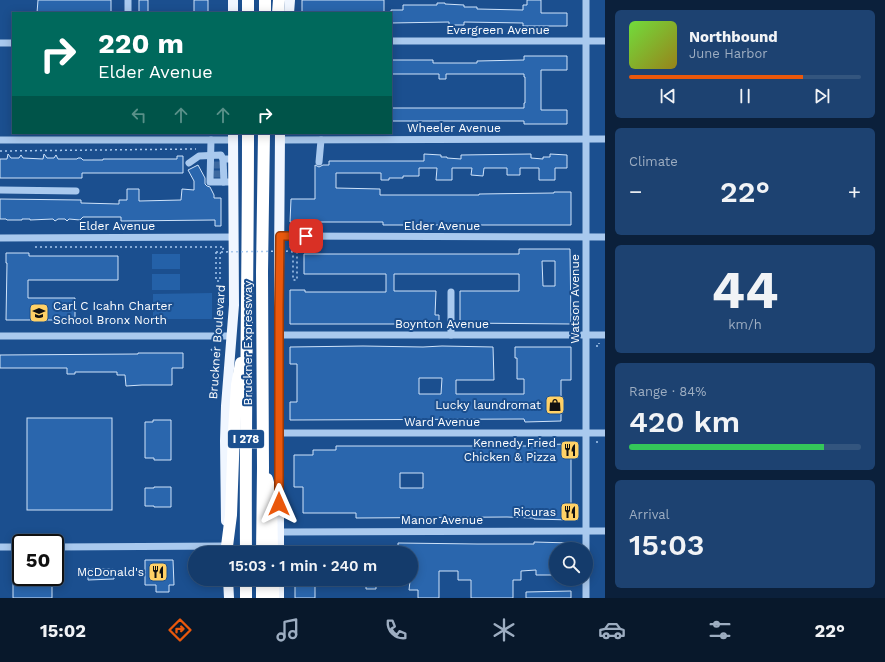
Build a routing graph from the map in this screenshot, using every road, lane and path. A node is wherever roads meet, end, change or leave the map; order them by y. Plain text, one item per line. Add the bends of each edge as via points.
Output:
1 (128, 0) edge
2 (233, 0) edge
3 (248, 0) edge
4 (264, 0) edge
5 (279, 0) edge
6 (290, 0) edge
7 (586, 0) edge
8 (128, 12) edge
9 (233, 12) edge
10 (248, 12) edge
11 (265, 12) edge
12 (278, 12) edge
13 (289, 12) edge
14 (392, 41) edge
15 (586, 41) junction
16 (605, 41) edge
17 (0, 43) edge
18 (12, 43) edge
19 (248, 134) edge
20 (264, 134) edge
21 (280, 136) edge
22 (332, 136) edge
23 (233, 137) edge
24 (586, 139) junction
25 (605, 139) edge
26 (0, 140) edge
27 (211, 140) junction
28 (321, 140) junction
29 (195, 149) dead end
30 (0, 151) edge
31 (210, 155) junction
32 (319, 162) dead end
33 (189, 163) dead end
34 (221, 163) junction
35 (217, 174) junction
36 (229, 182) junction
37 (0, 190) edge
38 (76, 191) dead end
39 (280, 236) junction
40 (234, 237) junction
41 (586, 237) junction
42 (605, 237) edge
43 (0, 238) edge
44 (290, 246) dead end
45 (36, 247) dead end
46 (451, 292) dead end
47 (247, 325) junction
48 (279, 335) junction
49 (451, 335) junction
50 (586, 335) junction
51 (605, 335) edge
52 (0, 336) edge
53 (232, 336) junction
54 (599, 342) dead end
55 (596, 346) dead end
56 (211, 349) dead end
57 (215, 355) dead end
58 (279, 433) junction
59 (586, 433) junction
60 (605, 433) edge
61 (600, 439) dead end
62 (596, 442) dead end
63 (263, 468) junction
64 (586, 531) junction
65 (605, 531) edge
66 (279, 532) junction
67 (64, 546) edge
68 (227, 546) edge
69 (227, 546) edge
70 (246, 546) edge
71 (262, 546) edge
72 (272, 546) edge
73 (279, 546) edge
74 (0, 547) edge
75 (12, 547) edge
76 (188, 549) edge
77 (228, 586) edge
78 (246, 586) edge
79 (262, 586) edge
80 (273, 586) edge
81 (279, 586) edge
82 (229, 598) edge
83 (246, 598) edge
84 (262, 598) edge
85 (273, 598) edge
86 (279, 598) edge
87 (586, 598) edge

1 - 8 street
2 - 9 main road
3 - 10 highway
4 - 11 highway
5 - 12 highway
6 - 13 main road
7 - 15 street, Watson Avenue
14 - 15 street, Evergreen Avenue
15 - 16 street, Evergreen Avenue
15 - 24 street, Watson Avenue
17 - 18 street
19 - 47 highway, Bruckner Expressway / I 278
20 - 63 highway, Bruckner Expressway / I 278
21 - 28 street, Wheeler Avenue
21 - 39 main road
22 - 24 street, Wheeler Avenue
22 - 28 street, Wheeler Avenue
23 - 27 street
23 - 34 main road, Bruckner Boulevard
24 - 25 street, Wheeler Avenue
24 - 41 street, Watson Avenue
26 - 27 street
27 - 31 street
28 - 32 street
29 - 30 path
31 - 33 street via 200,156
31 - 34 street
31 - 34 street via 221,155
34 - 35 street
34 - 35 street
34 - 36 main road, Bruckner Boulevard
35 - 36 street
35 - 36 street via 210,182
36 - 40 main road, Bruckner Boulevard
37 - 38 street
39 - 41 street, Elder Avenue
39 - 48 main road
40 - 43 street, Elder Avenue
40 - 53 main road, Bruckner Boulevard
41 - 42 street, Elder Avenue
41 - 50 street, Watson Avenue
44 - 45 path, bridge via 293,255 293,280 297,280 297,251 216,252 216,281 220,281 220,254 224,248
46 - 49 street
47 - 68 highway via 237,385
47 - 70 highway, Bruckner Expressway / I 278
48 - 49 street, Boynton Avenue
48 - 58 main road
49 - 50 street, Boynton Avenue
50 - 51 street, Boynton Avenue
50 - 59 street, Watson Avenue
52 - 53 street
53 - 69 main road, Bruckner Boulevard via 226,406
54 - 55 path via 599,346
56 - 57 path
58 - 59 street, Ward Avenue
58 - 66 main road
59 - 60 street, Ward Avenue
59 - 64 street, Watson Avenue
61 - 62 path via 600,442
63 - 71 highway, Bruckner Expressway / I 278
63 - 72 highway via 272,494
64 - 65 street, Manor Avenue
64 - 66 street, Manor Avenue
64 - 87 street, Watson Avenue
66 - 73 main road
67 - 76 street
74 - 75 street
77 - 82 main road
78 - 83 highway
79 - 84 highway
80 - 85 highway
81 - 86 main road

